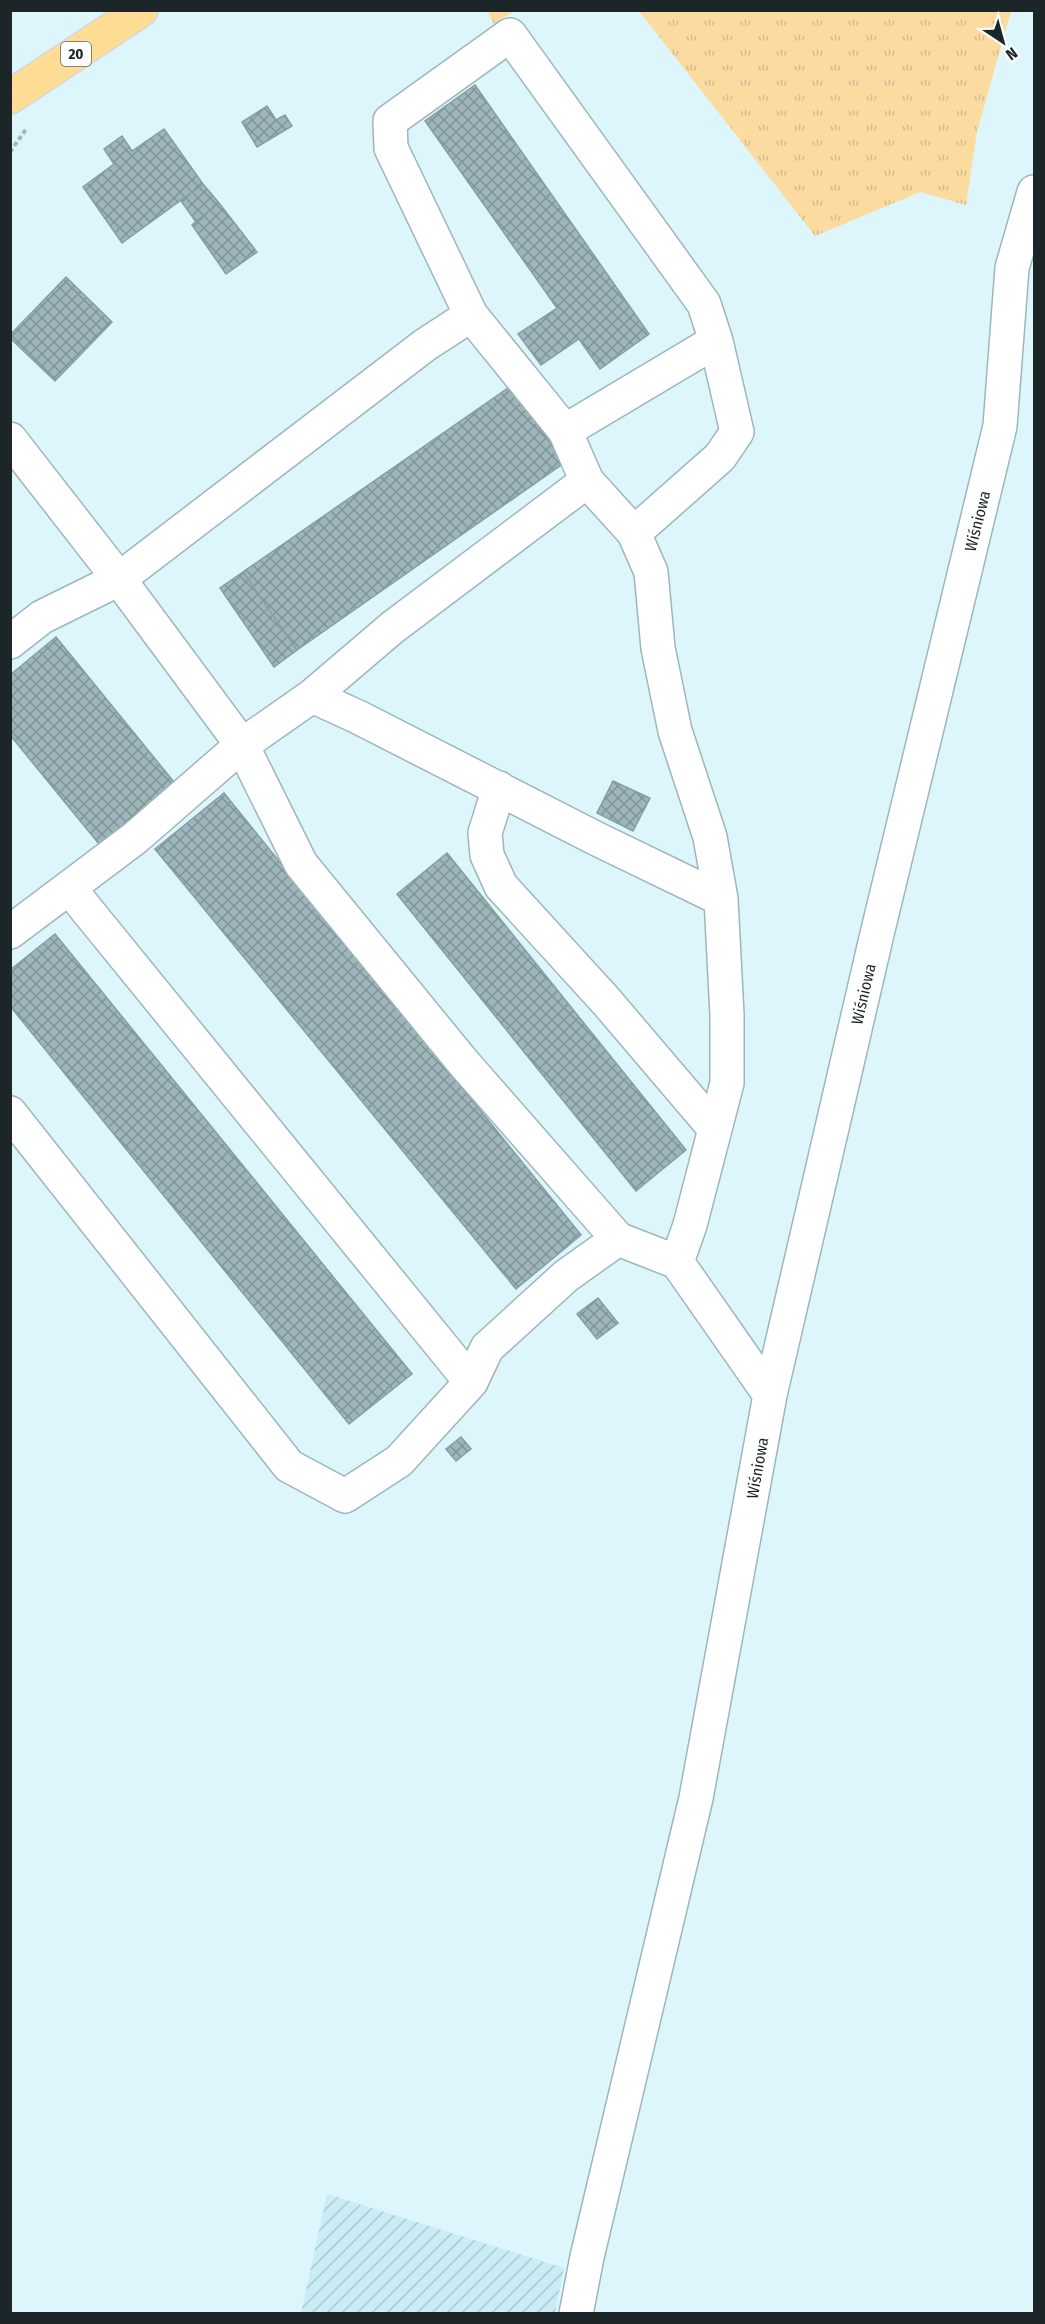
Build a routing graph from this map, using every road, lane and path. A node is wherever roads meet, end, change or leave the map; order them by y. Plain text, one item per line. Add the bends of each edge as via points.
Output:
1 (141, 10) edge
2 (10, 97) edge
3 (1035, 192) edge
4 (471, 315) junction
5 (716, 341) junction
6 (565, 431) junction
7 (10, 439) edge
8 (587, 481) junction
9 (634, 533) junction
10 (119, 579) junction
11 (10, 642) edge
12 (312, 696) junction
13 (242, 745) junction
14 (499, 788) junction
15 (69, 888) junction
16 (721, 899) junction
17 (10, 932) edge
18 (10, 1113) edge
19 (715, 1129) junction
20 (618, 1239) junction
21 (677, 1262) junction
22 (471, 1382) junction
23 (770, 1395) junction
24 (576, 2313) edge

1 - 2 main road, 20
3 - 23 street, Wiśniowa via 1012,268 1000,426
4 - 5 street via 391,148 390,121 510,35 704,304
4 - 6 street
4 - 10 street via 425,345
5 - 6 street
5 - 9 street via 736,432 720,457
6 - 8 street
7 - 10 street
8 - 9 street
8 - 12 street via 393,627
9 - 16 street via 651,572 658,648 673,721 710,837
10 - 11 street via 42,617
10 - 13 street
12 - 13 street
12 - 14 street
13 - 15 street via 135,838
13 - 20 street via 301,864 462,1061
14 - 16 street
14 - 19 street via 485,833 487,855 501,886
15 - 17 street
15 - 22 street
16 - 19 street via 727,1083
18 - 22 street via 289,1467 345,1496 399,1461
19 - 21 street
20 - 21 street
20 - 22 street via 566,1276 487,1347
21 - 23 street
23 - 24 street, Wiśniowa via 696,1798

